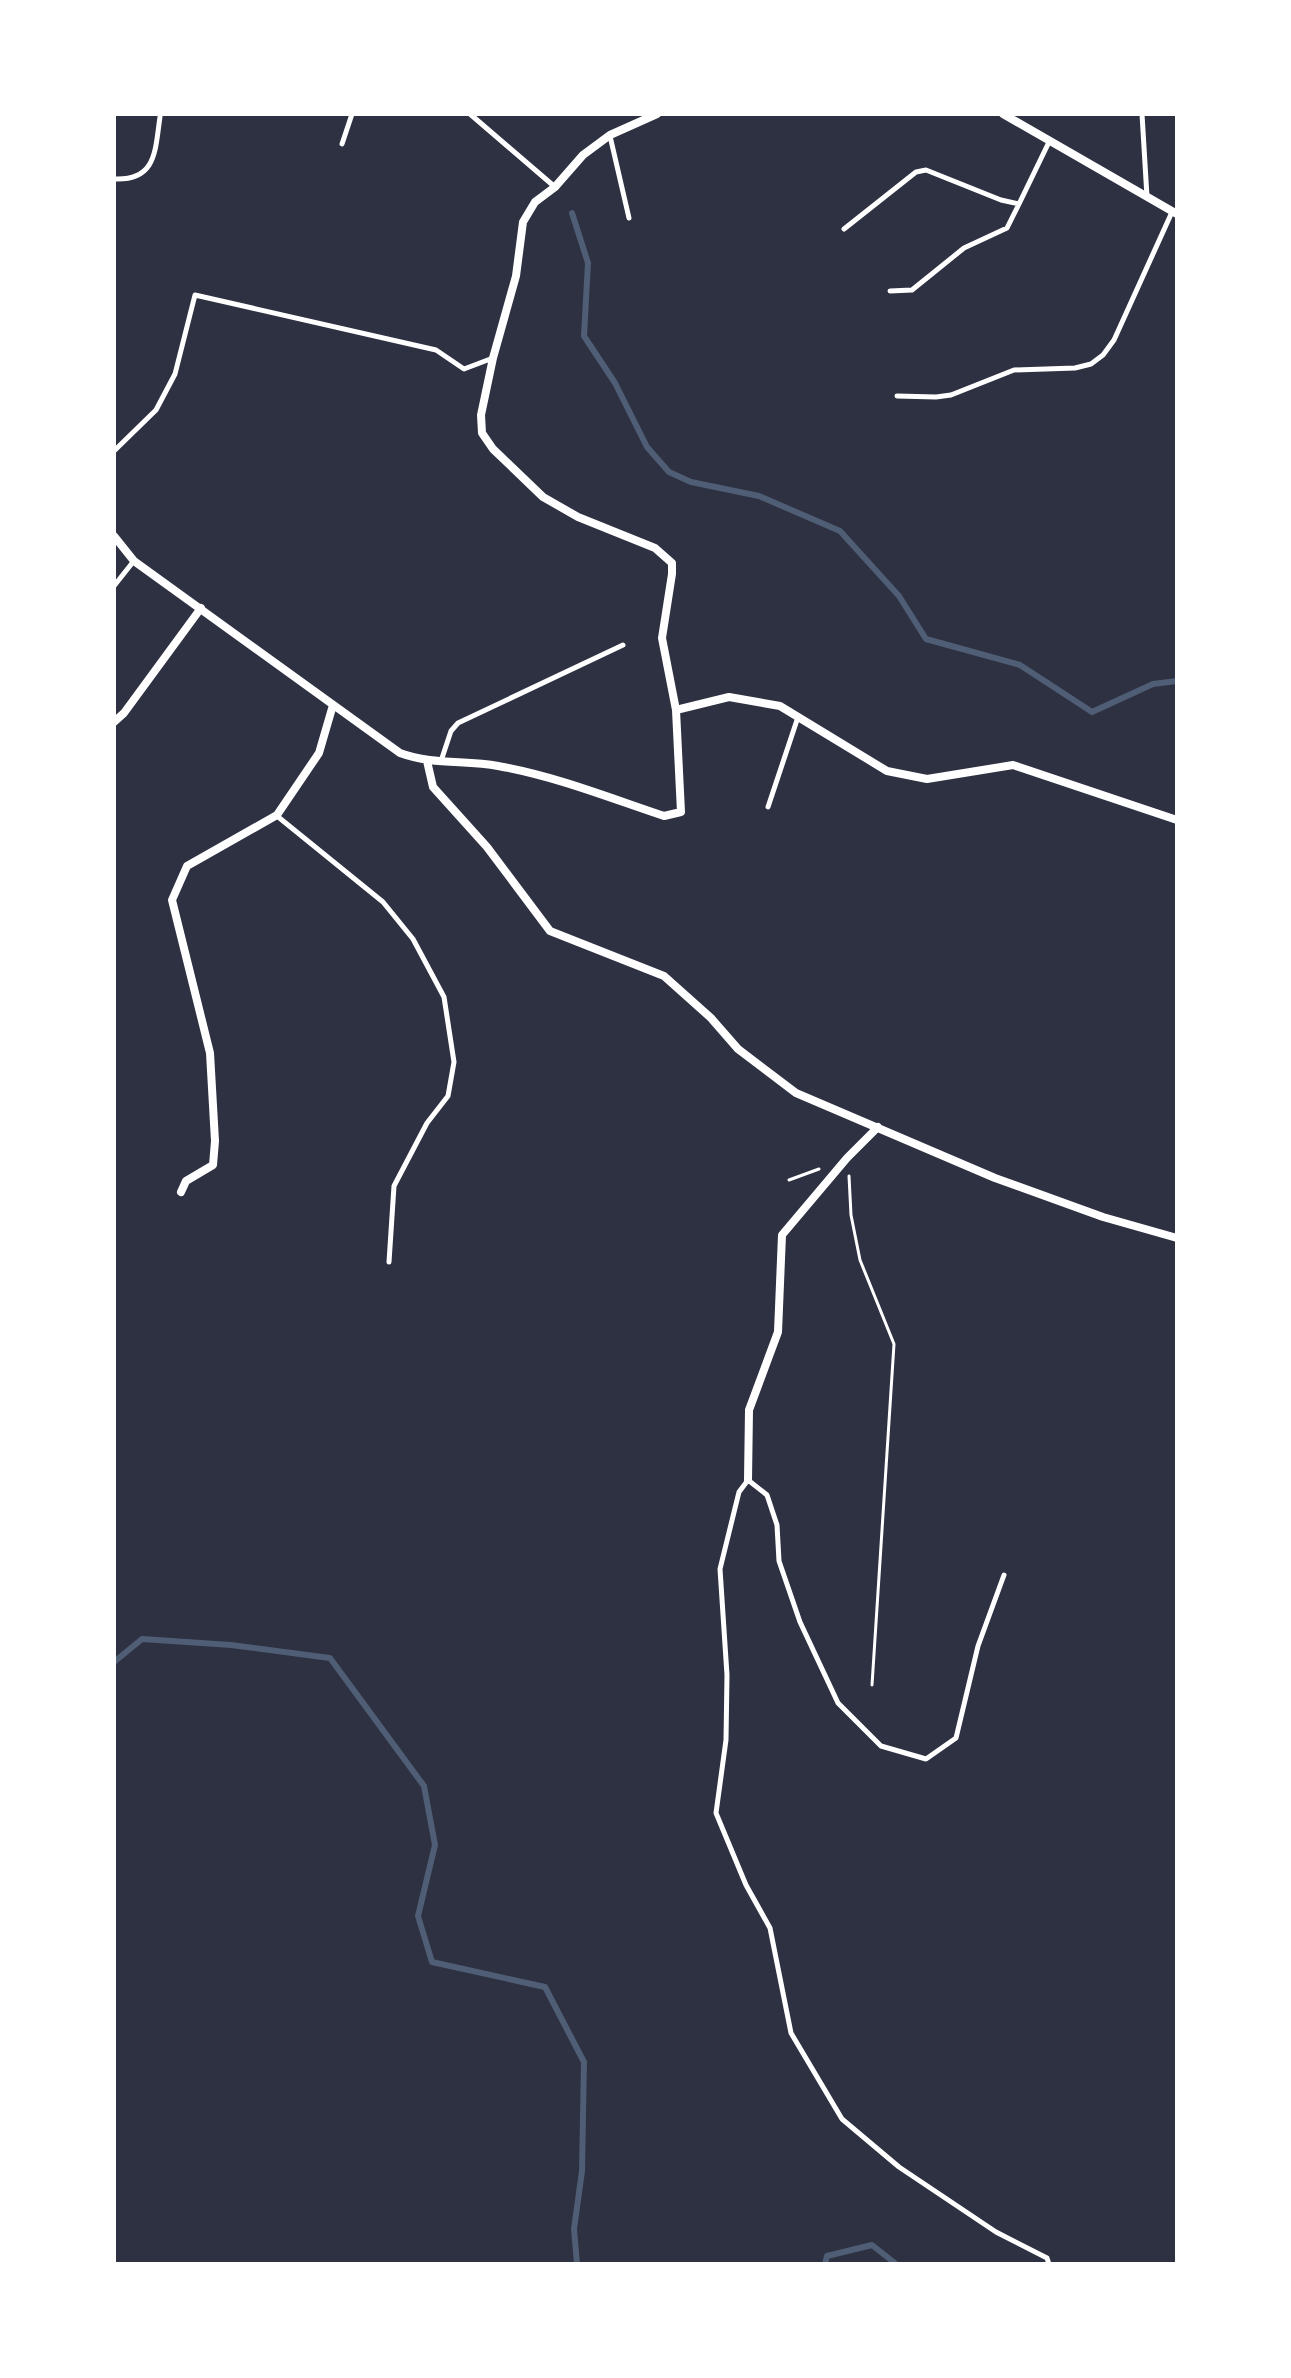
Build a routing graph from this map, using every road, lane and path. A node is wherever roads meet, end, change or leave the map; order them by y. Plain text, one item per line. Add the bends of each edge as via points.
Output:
1 (352, 114) edge
2 (470, 114) edge
3 (657, 114) edge
4 (1003, 114) edge
5 (1142, 114) edge
6 (160, 117) dead end
7 (610, 135) junction
8 (1049, 142) junction
9 (342, 144) dead end
10 (114, 179) edge
11 (555, 187) junction
12 (1147, 197) junction
13 (1019, 204) junction
14 (1175, 213) edge
15 (629, 218) dead end
16 (844, 229) dead end
17 (890, 291) dead end
18 (493, 358) junction
19 (897, 396) dead end
20 (114, 451) edge
21 (114, 536) edge
22 (134, 561) junction
23 (114, 586) edge
24 (201, 608) junction
25 (623, 645) dead end
26 (333, 705) junction
27 (676, 710) junction
28 (798, 716) junction
29 (114, 722) edge
30 (427, 761) junction
31 (441, 761) junction
32 (768, 807) dead end
33 (277, 815) junction
34 (1177, 820) edge
35 (878, 1127) junction
36 (847, 1158) junction
37 (818, 1169) dead end
38 (789, 1180) dead end
39 (181, 1192) dead end
40 (1177, 1238) edge
41 (389, 1262) dead end
42 (748, 1480) junction
43 (1004, 1575) dead end
44 (872, 1685) dead end
45 (1049, 2264) edge

1 - 9 lane
2 - 11 lane
3 - 7 street
4 - 8 street
5 - 12 lane
6 - 10 lane via 154,159 147,169 135,177
7 - 11 street via 583,155
7 - 15 lane
8 - 12 street
8 - 13 lane
11 - 18 street via 535,202 523,222 516,276
12 - 14 street
13 - 16 lane via 926,170 916,172
13 - 17 lane via 1007,228 964,248 912,290
14 - 19 lane via 1114,340 1091,364 1014,370 951,395
18 - 20 lane via 464,369 436,350 195,295 175,374 156,410
18 - 27 street via 481,415 482,433 493,449 543,497 655,548 672,563 662,638
21 - 22 street
22 - 23 lane
22 - 24 street
24 - 26 street
24 - 29 street
25 - 31 lane via 458,723
26 - 30 street via 400,753
26 - 33 street via 319,753
27 - 28 street via 729,697 780,706
27 - 31 street via 681,812 664,816 497,766
28 - 32 lane
28 - 34 street via 887,771 927,779 1013,765
30 - 31 street
30 - 35 street via 433,787 487,847 550,931 664,976 738,1049 796,1093
33 - 39 street via 187,866 172,900 210,1053 215,1141 213,1165 186,1181
33 - 41 lane via 383,902 413,939 444,997 454,1062 448,1096 427,1123 394,1186
35 - 36 street
35 - 40 street via 995,1178
36 - 42 street via 782,1235 778,1332 749,1410
36 - 44 path via 860,1260 894,1344
37 - 38 path
42 - 43 lane via 767,1495 777,1525 779,1561 800,1622 838,1703 881,1746 926,1759 956,1738 978,1646
42 - 45 lane via 739,1492 720,1569 726,1740 716,1813 770,1928 791,2033 842,2119 899,2167

